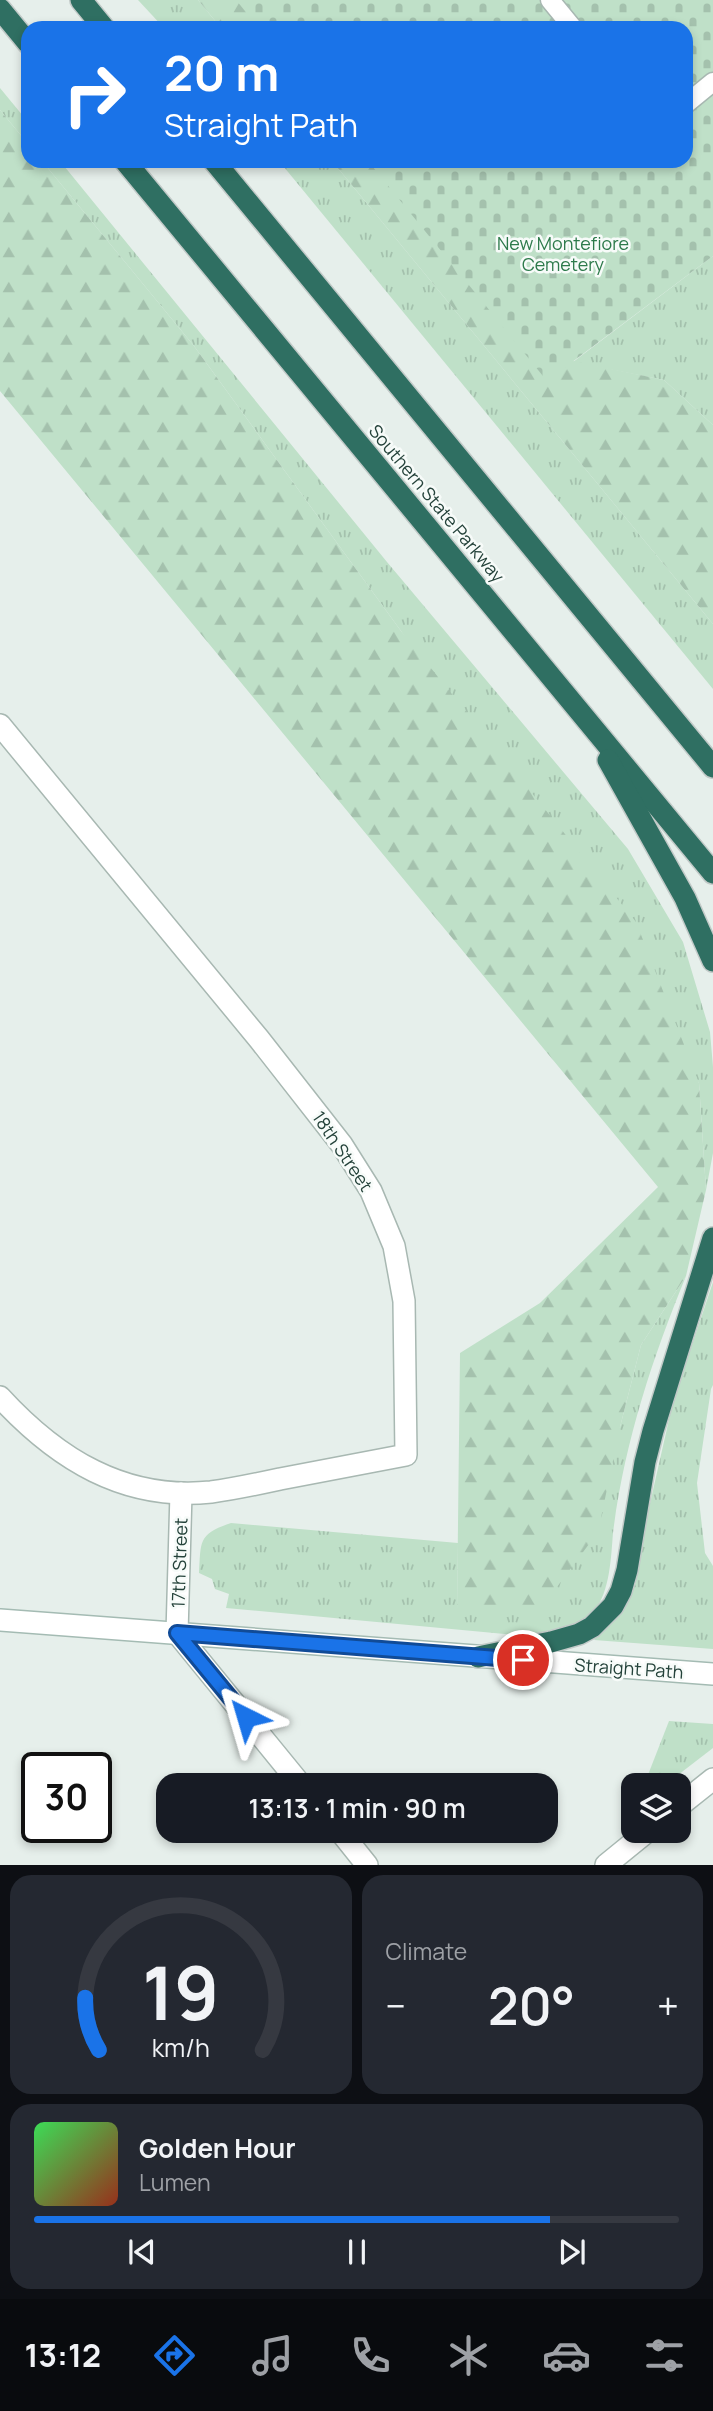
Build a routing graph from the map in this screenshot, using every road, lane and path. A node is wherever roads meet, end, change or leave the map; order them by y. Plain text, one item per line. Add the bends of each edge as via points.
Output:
1 (81, 0) edge
2 (550, 0) edge
3 (0, 9) edge
4 (98, 21) edge
5 (567, 21) edge
6 (21, 34) edge
7 (713, 82) edge
8 (693, 98) edge
9 (131, 168) edge
10 (220, 168) edge
11 (646, 686) junction
12 (581, 713) junction
13 (0, 725) edge
14 (713, 746) edge
15 (713, 767) edge
16 (713, 873) edge
17 (713, 961) edge
18 (713, 1238) edge
19 (0, 1397) edge
20 (181, 1493) junction
21 (0, 1620) edge
22 (177, 1633) junction
23 (478, 1657) junction
24 (713, 1674) edge
25 (292, 1773) edge
26 (713, 1779) edge
27 (691, 1796) edge
28 (349, 1843) edge
29 (633, 1843) edge
30 (367, 1865) edge
31 (606, 1865) edge

1 - 4 highway
2 - 5 lane
3 - 6 highway
7 - 8 lane
9 - 12 highway, Southern State Parkway
10 - 11 highway
11 - 14 highway
11 - 15 highway
12 - 16 highway, Southern State Parkway
12 - 17 highway via 685,898
13 - 20 street, 18th Street via 342,1144 376,1200 397,1257 404,1301 406,1455 241,1487
18 - 23 highway via 645,1462 621,1591 603,1617 579,1634
19 - 20 street, 17th Street via 32,1430 79,1464 126,1485
20 - 22 street, 17th Street
21 - 22 street, Straight Path
22 - 23 street, Straight Path
22 - 25 street
23 - 24 street, Straight Path
26 - 27 street
28 - 30 street
29 - 31 street

